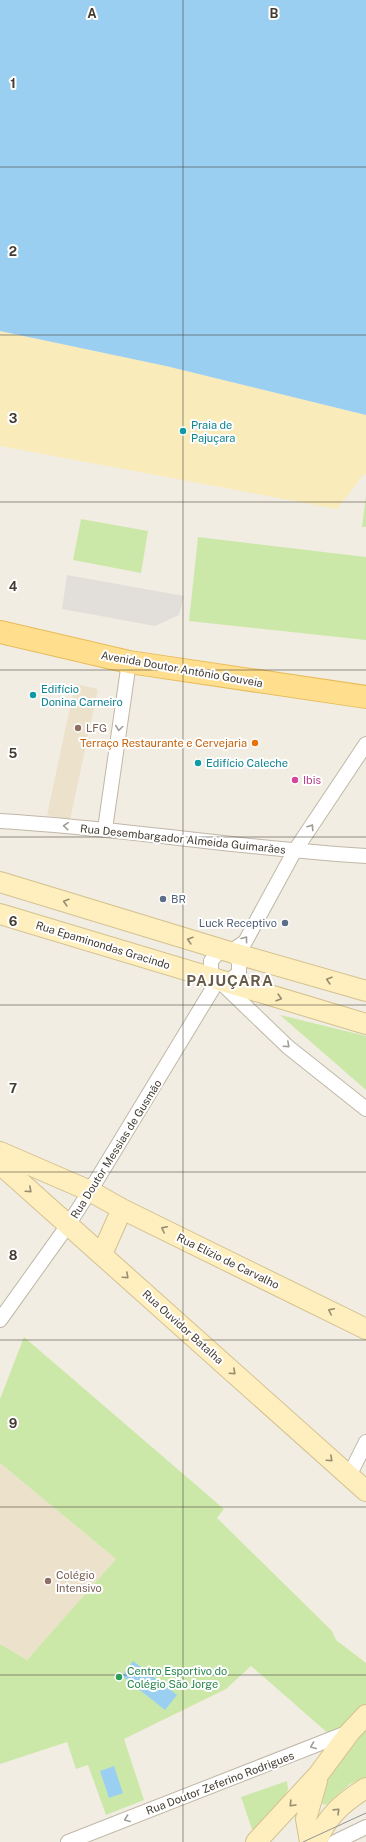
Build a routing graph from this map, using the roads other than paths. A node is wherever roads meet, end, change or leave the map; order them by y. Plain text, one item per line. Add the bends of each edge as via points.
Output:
1 (0, 632) edge
2 (129, 662) junction
3 (366, 697) edge
4 (366, 744) edge
5 (0, 821) edge
6 (105, 829) junction
7 (294, 852) junction
8 (366, 856) edge
9 (0, 882) edge
10 (0, 914) edge
11 (230, 952) junction
12 (218, 980) junction
13 (366, 991) edge
14 (366, 1024) edge
15 (366, 1109) edge
16 (0, 1152) edge
17 (0, 1164) edge
18 (90, 1191) junction
19 (122, 1209) junction
20 (68, 1226) junction
21 (102, 1254) junction
22 (3, 1317) edge
23 (0, 1327) edge
24 (366, 1329) edge
25 (366, 1442) edge
26 (350, 1476) junction
27 (366, 1491) edge
28 (366, 1715) edge
29 (350, 1732) junction
30 (318, 1775) junction
31 (366, 1788) edge
32 (366, 1827) edge
33 (68, 1842) edge
34 (256, 1842) edge
35 (310, 1842) edge
36 (317, 1842) edge
37 (335, 1842) edge

1 - 2 main road, Avenida Doutor Antônio Gouveia
2 - 3 main road, Avenida Doutor Antônio Gouveia
2 -> 6 street
7 -> 4 street
6 -> 5 street, Rua Desembargador Almeida Guimarães
6 - 7 street, Rua Desembargador Almeida Guimarães
7 - 8 street, Rua Desembargador Almeida Guimarães
11 -> 7 street via 245,942
11 -> 9 street
10 - 12 street, Rua Epaminondas Gracindo
11 - 12 street via 218,953 211,961 211,973
11 - 12 street via 239,961 239,973 231,979
13 -> 11 street
12 -> 14 street, Rua Epaminondas Gracindo
12 -> 15 street via 288,1047
12 - 18 street, Rua Doutor Messias de Gusmão
16 - 18 street, Rua Elízio de Carvalho
17 -> 20 street, Rua Ouvidor Batalha
18 - 19 street, Rua Elízio de Carvalho
18 - 20 street, Rua Doutor Messias de Gusmão
19 - 21 street
24 -> 19 street, Rua Elízio de Carvalho
20 - 21 street, Rua Ouvidor Batalha
20 - 22 street, Rua Doutor Messias de Gusmão
21 -> 26 street, Rua Ouvidor Batalha
22 - 23 street, Rua Doutor Messias de Gusmão
25 - 26 street
26 - 27 street, Rua Ouvidor Batalha
28 - 29 street, Rua Doutor Zeferino Rodrigues
29 - 30 street
29 -> 33 street, Rua Doutor Zeferino Rodrigues
30 -> 34 street
30 - 35 street via 306,1819
36 -> 31 street via 330,1817
32 - 37 street

